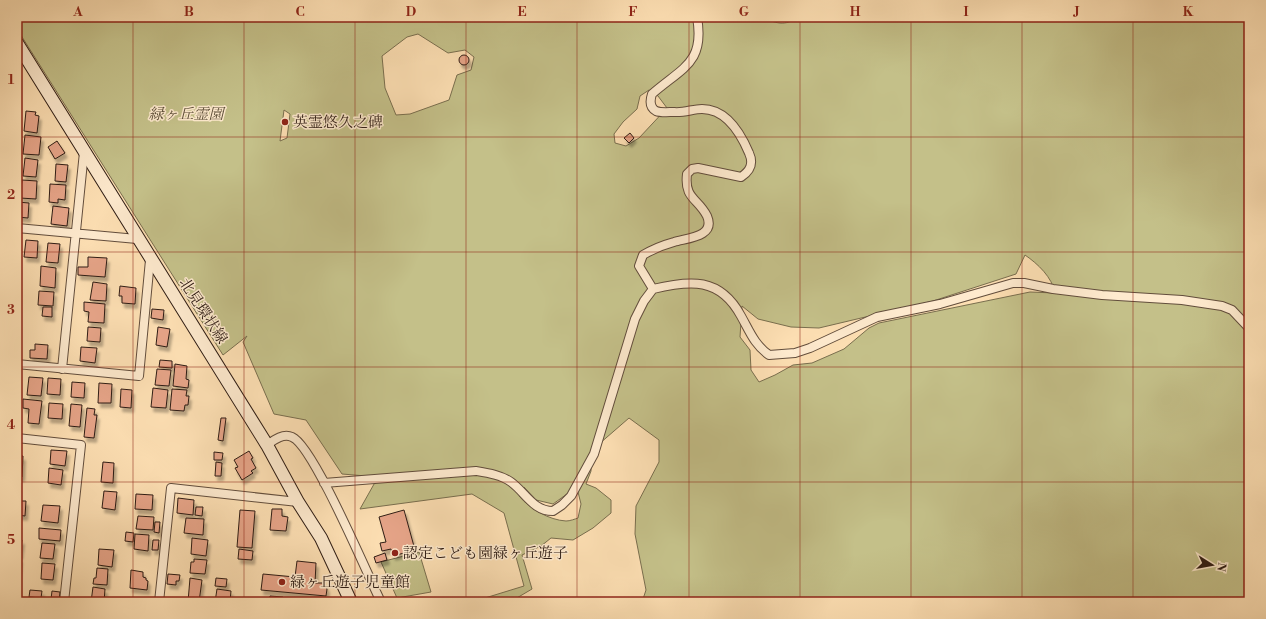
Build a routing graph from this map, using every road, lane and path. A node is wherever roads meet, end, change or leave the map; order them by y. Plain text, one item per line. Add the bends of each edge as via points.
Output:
1 (697, 17) edge
2 (18, 47) edge
3 (17, 63) edge
4 (84, 152) junction
5 (17, 228) edge
6 (75, 234) junction
7 (138, 239) junction
8 (150, 260) junction
9 (653, 289) junction
10 (1249, 328) edge
11 (17, 364) edge
12 (62, 368) junction
13 (17, 438) edge
14 (267, 445) junction
15 (324, 483) junction
16 (298, 502) junction
17 (64, 602) edge
18 (159, 602) edge
19 (351, 602) edge
20 (381, 602) edge

1 - 9 street via 697,52 692,61 652,94 652,108 656,111 679,113 702,109 723,115 744,142 751,165 748,172 741,176 698,168 687,174 686,189 706,215 708,229 703,234 659,246 643,255 639,266
2 - 3 street
2 - 4 main road, 北見環状線
4 - 6 street
4 - 7 main road, 北見環状線
5 - 6 street
6 - 7 street
6 - 12 street
7 - 8 main road, 北見環状線
8 - 12 street via 139,376
8 - 14 main road, 北見環状線
9 - 10 street via 684,282 700,283 716,290 729,299 752,340 769,355 795,353 810,348 877,317 1024,282 1053,289 1102,295 1182,300 1222,306 1232,310
9 - 15 street via 635,320 594,454 570,496 553,511 539,508 511,482 500,476 476,471
11 - 12 street
13 - 17 street via 81,445
14 - 15 street via 282,436 294,437
14 - 16 main road, 北見環状線
15 - 20 street
16 - 18 street via 171,488
16 - 19 main road, 北見環状線 via 321,538

